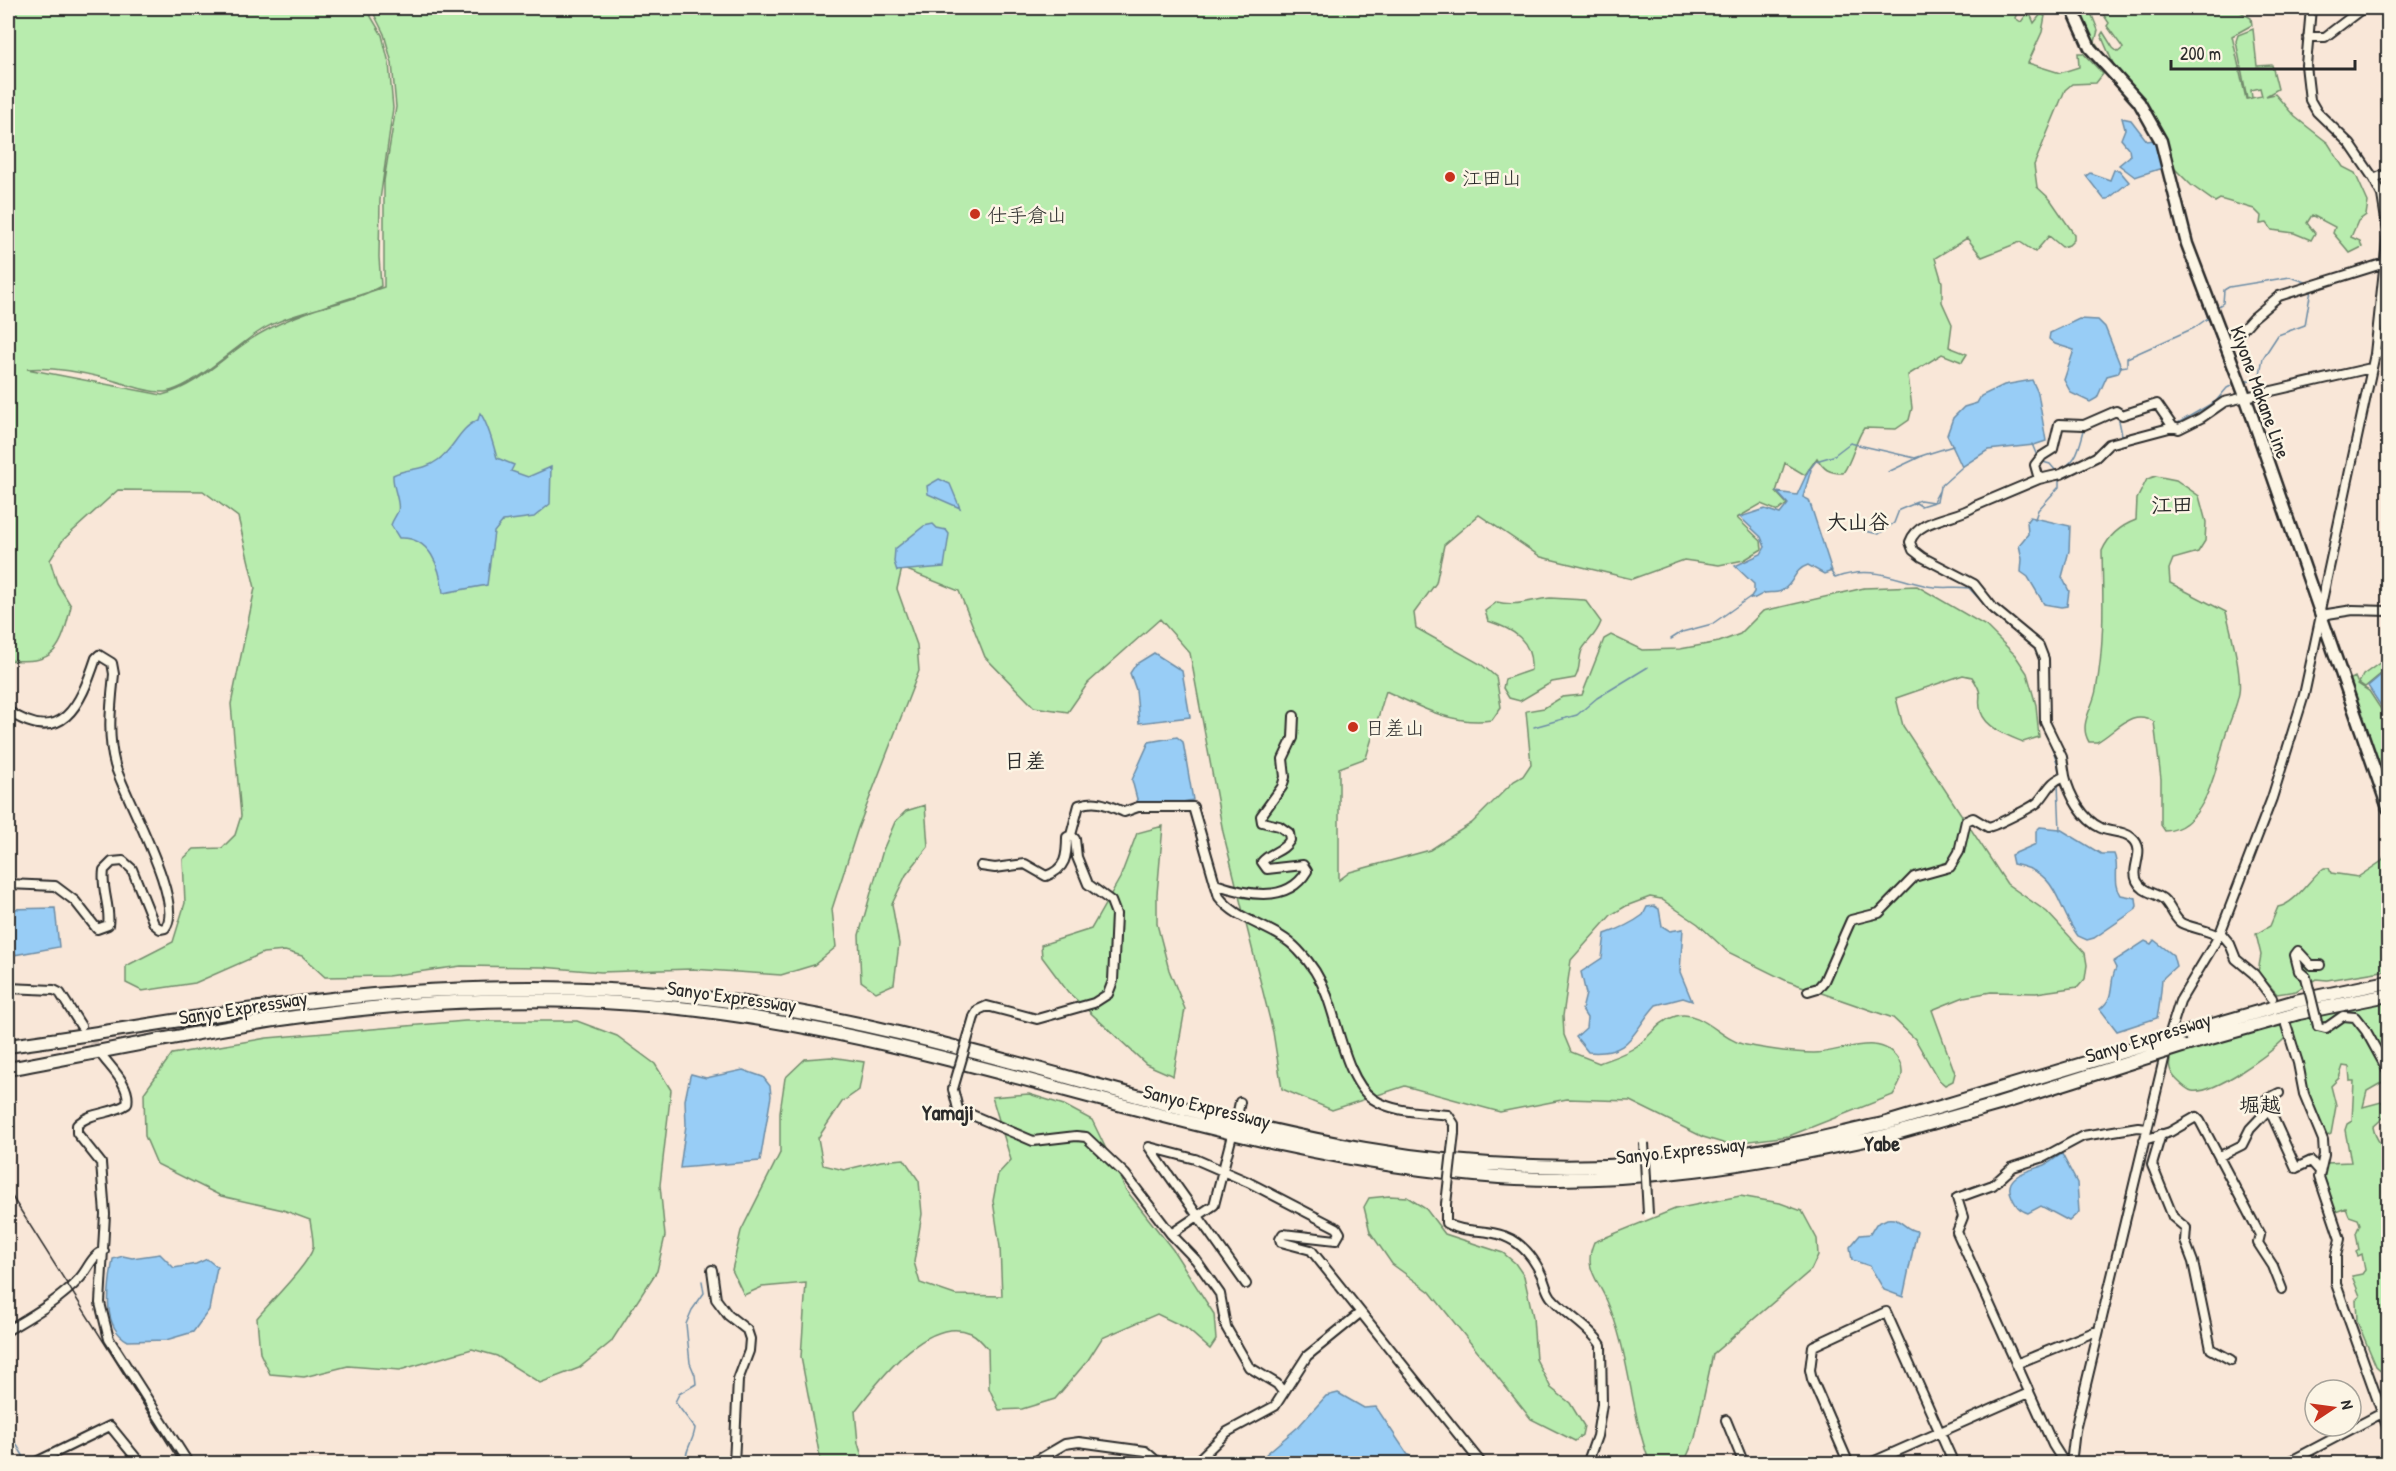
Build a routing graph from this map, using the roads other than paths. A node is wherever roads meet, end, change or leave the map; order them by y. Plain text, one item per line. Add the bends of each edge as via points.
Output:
1 (2072, 8) edge
2 (2311, 8) edge
3 (2363, 8) edge
4 (2308, 37) junction
5 (2388, 173) edge
6 (2374, 178) junction
7 (2387, 260) edge
8 (2227, 347) junction
9 (2388, 353) edge
10 (2374, 354) junction
11 (2371, 368) junction
12 (2245, 396) junction
13 (2173, 427) junction
14 (2039, 478) junction
15 (2388, 611) edge
16 (2321, 612) junction
17 (2314, 647) junction
18 (2333, 648) junction
19 (8, 711) edge
20 (1294, 716) dead end
21 (2065, 777) junction
22 (2388, 808) edge
23 (1071, 835) junction
24 (981, 866) dead end
25 (8, 884) edge
26 (1215, 884) junction
27 (2219, 934) junction
28 (2320, 965) dead end
29 (2388, 982) edge
30 (8, 988) edge
31 (1808, 991) dead end
32 (2388, 995) edge
33 (2272, 998) dead end
34 (2286, 1025) dead end
35 (81, 1026) tunnel mouth
36 (8, 1046) edge
37 (103, 1057) tunnel mouth
38 (8, 1069) edge
39 (2388, 1071) edge
40 (2278, 1093) dead end
41 (1240, 1102) dead end
42 (2268, 1110) junction
43 (1237, 1116) dead end
44 (2147, 1128) junction
45 (1888, 1129) junction
46 (2161, 1134) junction
47 (1231, 1139) dead end
48 (2144, 1140) junction
49 (1644, 1143) dead end
50 (2220, 1156) junction
51 (2319, 1170) junction
52 (1224, 1174) junction
53 (1648, 1214) dead end
54 (1197, 1216) junction
55 (1171, 1234) junction
56 (104, 1251) junction
57 (712, 1270) dead end
58 (1246, 1284) dead end
59 (2282, 1289) dead end
60 (1360, 1313) junction
61 (8, 1330) edge
62 (2099, 1330) junction
63 (2231, 1360) dead end
64 (2016, 1364) junction
65 (1283, 1392) junction
66 (2029, 1393) junction
67 (2384, 1412) junction
68 (1726, 1420) dead end
69 (2388, 1429) edge
70 (1940, 1432) junction
71 (32, 1464) edge
72 (141, 1464) edge
73 (189, 1464) edge
74 (734, 1464) edge
75 (1031, 1464) edge
76 (1160, 1464) edge
77 (1194, 1464) edge
78 (1482, 1464) edge
79 (1587, 1464) edge
80 (1744, 1464) edge
81 (1849, 1464) edge
82 (1868, 1464) edge
83 (1954, 1464) edge
84 (2065, 1464) edge
85 (2071, 1464) edge
86 (2285, 1464) edge

1 - 8 main road, Kiyone Makane Line via 2090,48 2139,102 2157,131 2187,244
2 - 4 street
3 - 4 street via 2325,37
4 - 6 street via 2306,74 2310,100 2350,144
5 - 6 street
6 - 7 street via 2382,195 2388,227
7 - 8 street via 2279,296
7 - 10 street
8 - 12 main road, Kiyone Makane Line
9 - 10 street
10 - 11 street
11 - 12 street
11 - 16 street
12 - 13 street via 2224,402 2179,429
12 - 16 main road, Kiyone Makane Line
13 - 14 street via 2109,444 2096,457 2061,474
13 - 14 street via 2157,404 2122,415 2116,411 2084,425 2059,424 2053,449 2035,465
14 - 21 street via 1967,512 1933,523 1917,531 1910,542 1922,557 1974,584 1993,608 2039,646 2044,658 2045,722 2062,757
15 - 16 street
16 - 17 street
16 - 18 main road, Kiyone Makane Line
17 - 18 street via 2322,642
17 - 27 street via 2304,695 2272,798
18 - 22 main road, Kiyone Makane Line
19 - 25 street via 23,721 47,726 78,702 99,655 112,663 110,741 115,765 164,883 170,919 165,928 154,924 132,869 123,861 112,862 104,870 102,888 110,919 103,928 98,929 75,901 55,886
20 - 26 street via 1293,738 1283,759 1282,787 1261,816 1262,822 1289,833 1290,840 1286,847 1262,862 1267,869 1303,865 1307,871 1286,890 1263,895 1249,895
21 - 27 street via 2072,797 2091,822 2136,842 2139,851 2135,875 2142,887 2163,899 2180,922
21 - 31 street via 2053,781 2031,808 1996,826 1988,827 1973,818 1966,821 1959,852 1950,867 1914,877 1879,913 1851,920 1824,981
23 - 24 street via 1067,837 1068,850 1059,872 1046,876 1025,864
23 - 26 street via 1079,805 1089,802 1101,802 1124,812 1138,807 1193,807
23 - 55 street, bridge via 1088,884 1114,907 1113,981 1108,994 1094,1003 1046,1018 987,1006 978,1010 953,1089 958,1109 1033,1140 1086,1137 1125,1174
26 - 79 street, bridge via 1226,906 1284,936 1310,963 1328,996 1345,1050 1371,1098 1389,1107 1448,1114 1454,1133 1446,1223 1456,1229 1505,1236 1525,1248 1551,1297 1602,1345 1602,1404
27 - 33 street
27 - 44 street via 2180,1001
28 - 39 street, bridge via 2311,965 2298,951 2295,955 2299,971 2306,977 2318,1026 2326,1028 2343,1016 2355,1017
29 - 45 highway, Sanyo Expressway, bridge via 2296,1001 2185,1033
30 - 35 street via 60,993
32 - 45 highway, Sanyo Expressway, bridge via 2299,1013 1999,1104
34 - 51 street via 2304,1094 2323,1140
36 - 45 highway, Sanyo Expressway via 345,998 475,989 567,988 721,1000 826,1018 926,1039 1297,1136 1440,1160 1551,1166 1661,1162 1747,1153
37 - 56 street via 126,1088 127,1104 90,1116 77,1125 77,1133 100,1163
38 - 45 highway, Sanyo Expressway via 200,1032 336,1012 567,1001 654,1005 824,1029 923,1051 1292,1148 1442,1172 1551,1179 1662,1174 1748,1164
40 - 42 street via 2265,1100
41 - 43 street
42 - 50 street via 2250,1129 2242,1145
42 - 51 street via 2296,1168 2311,1161
44 - 48 street
44 - 64 street via 2083,1136 2044,1157 2013,1167 1993,1185 1957,1198 1963,1217 1957,1232
46 - 48 street
46 - 50 street via 2196,1117
46 - 63 street via 2152,1165 2173,1217 2186,1228 2185,1241 2211,1349
47 - 52 street
48 - 62 street
49 - 53 street, bridge
50 - 59 street
51 - 67 street via 2323,1196 2340,1239 2336,1284
52 - 54 street via 1214,1205
52 - 54 street via 1195,1159 1149,1147
52 - 60 street via 1248,1182 1337,1228 1340,1233 1336,1240 1283,1234 1280,1239 1311,1250
54 - 55 street
54 - 58 street
55 - 65 street via 1220,1294 1226,1327 1249,1367
56 - 61 street via 97,1253 80,1278 54,1301
56 - 73 street via 100,1304 109,1339
57 - 74 street via 716,1299 747,1330 751,1344 738,1380
60 - 65 street via 1307,1356
60 - 78 street
62 - 64 street
62 - 85 street
64 - 66 street
65 - 77 street via 1275,1406 1227,1432
66 - 70 street
66 - 84 street
67 - 69 street
67 - 86 street
68 - 80 street
70 - 81 street via 1886,1312 1813,1346 1812,1379
70 - 82 street
70 - 83 street
71 - 72 street via 110,1425
75 - 76 street via 1065,1444 1079,1442 1145,1451

